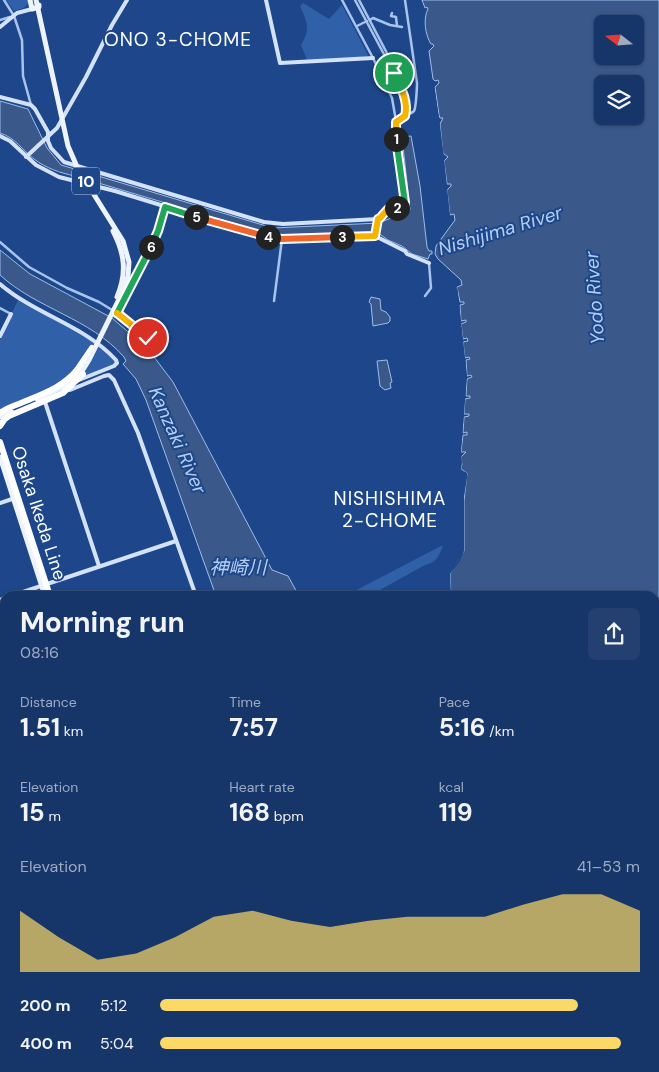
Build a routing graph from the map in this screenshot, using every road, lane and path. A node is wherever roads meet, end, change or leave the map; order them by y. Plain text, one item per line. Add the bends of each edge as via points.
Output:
1 (4, 0) edge
2 (34, 0) edge
3 (127, 0) edge
4 (266, 0) edge
5 (342, 0) edge
6 (355, 0) edge
7 (359, 0) edge
8 (405, 0) edge
9 (32, 9) joint
10 (392, 13) dead end
11 (14, 16) junction
12 (0, 20) edge
13 (369, 20) junction
14 (357, 26) junction
15 (397, 26) junction
16 (0, 27) edge
17 (402, 27) dead end
18 (373, 58) junction
19 (0, 96) edge
20 (31, 106) junction
21 (405, 116) junction
22 (396, 122) junction
23 (0, 136) edge
24 (48, 138) junction
25 (27, 156) junction
26 (165, 207) junction
27 (386, 210) joint
28 (377, 221) junction
29 (375, 234) junction
30 (282, 239) junction
31 (0, 242) edge
32 (429, 263) joint
33 (0, 284) edge
34 (425, 296) dead end
35 (274, 301) dead end
36 (0, 308) edge
37 (117, 313) junction
38 (11, 314) joint
39 (158, 334) dead end
40 (0, 336) edge
41 (93, 349) junction
42 (45, 402) junction
43 (13, 414) joint
44 (0, 415) edge
45 (0, 426) edge
46 (0, 438) edge
47 (0, 442) edge
48 (0, 451) edge
49 (0, 458) edge
50 (20, 497) junction
51 (14, 499) junction
52 (0, 503) edge
53 (176, 541) junction
54 (99, 566) junction
55 (48, 583) junction
56 (42, 586) junction
57 (26, 591) edge
58 (46, 591) edge
59 (47, 591) edge
60 (47, 591) edge
61 (49, 591) edge
62 (194, 591) edge

1 - 11 street
2 - 9 main road via 39,7
2 - 41 main road, 10, bridge via 65,147 114,233 124,259 120,290
3 - 24 street via 67,111
4 - 18 street via 280,63
5 - 14 street
6 - 13 street
7 - 13 street
8 - 21 street via 418,82 415,109
9 - 11 street
10 - 15 street
11 - 12 street
11 - 16 street
11 - 20 street via 22,40 24,76
13 - 14 street
13 - 15 street via 373,18
13 - 21 street via 406,91
14 - 18 street
15 - 17 street
18 - 22 street via 392,98
19 - 20 street
20 - 24 street via 39,114
21 - 22 street
22 - 27 street via 405,203 403,207
23 - 25 street
24 - 25 street
24 - 28 street via 55,153 68,164 264,222
25 - 26 street via 36,166 59,177
26 - 30 street via 254,234
26 - 37 street via 158,231
27 - 28 street
28 - 29 street
29 - 30 street
29 - 32 street
30 - 35 street
31 - 37 street via 29,267
32 - 34 street via 431,288
33 - 44 street via 30,305 90,337 117,362
36 - 38 street
37 - 39 street via 144,337
38 - 40 street
41 - 44 highway, bridge via 78,370 60,386
41 - 44 main road, 10, bridge via 82,368 56,392
41 - 45 highway, bridge via 86,371 70,388 9,416
42 - 43 street
42 - 53 street via 104,376 112,378 138,433
42 - 54 street
43 - 44 street
46 - 50 main road, Osaka Ikeda Line
47 - 59 highway, bridge
48 - 60 highway, bridge
49 - 51 main road, Osaka Ikeda Line
50 - 51 street
50 - 55 main road, Osaka Ikeda Line
51 - 52 street
51 - 56 main road, Osaka Ikeda Line
53 - 54 street
53 - 62 street
54 - 55 street
55 - 56 street
55 - 61 main road, Osaka Ikeda Line
56 - 57 street
56 - 58 main road, Osaka Ikeda Line

